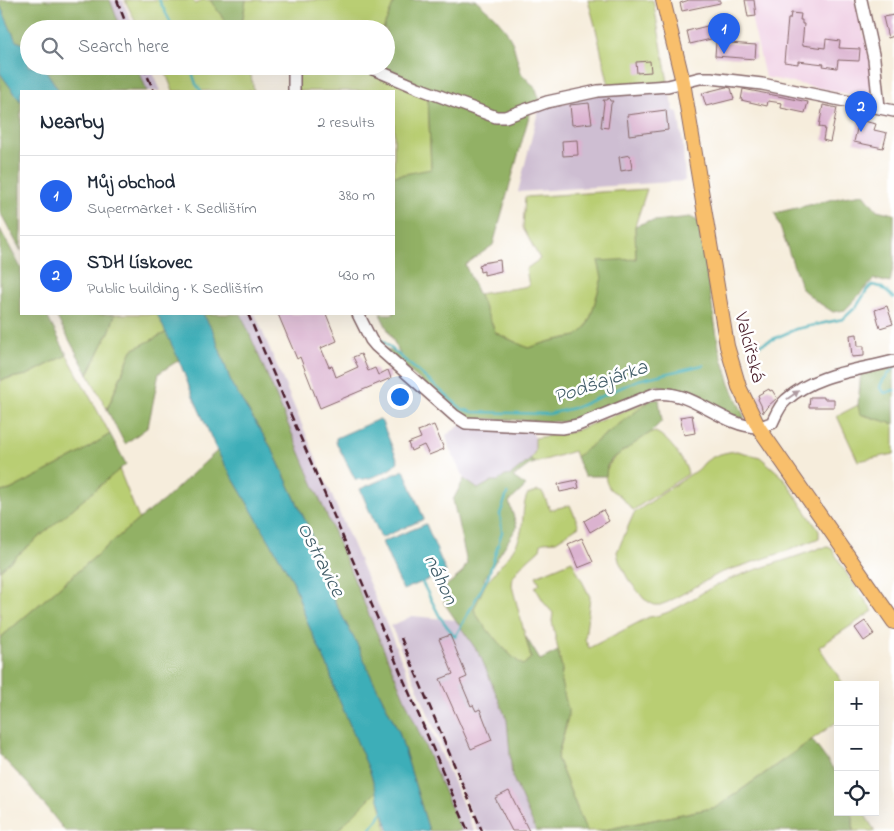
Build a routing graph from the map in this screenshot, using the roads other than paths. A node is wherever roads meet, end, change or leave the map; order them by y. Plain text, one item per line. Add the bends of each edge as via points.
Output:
1 (663, 0) edge
2 (861, 0) edge
3 (294, 75) edge
4 (387, 75) edge
5 (682, 76) junction
6 (294, 90) edge
7 (878, 107) junction
8 (894, 111) edge
9 (358, 315) edge
10 (892, 362) edge
11 (759, 428) junction
12 (893, 617) edge

1 - 5 main road, Valcířská
2 - 7 street via 874,59
3 - 6 street
4 - 5 street via 496,117 598,91 668,86
5 - 7 street via 730,79
5 - 11 main road, Valcířská via 726,346 739,387
7 - 8 street
9 - 11 street via 370,340 466,423 571,427 661,393 684,398 743,425
11 -> 10 street via 772,422 786,400 812,382 845,371
11 - 12 main road, Valcířská

